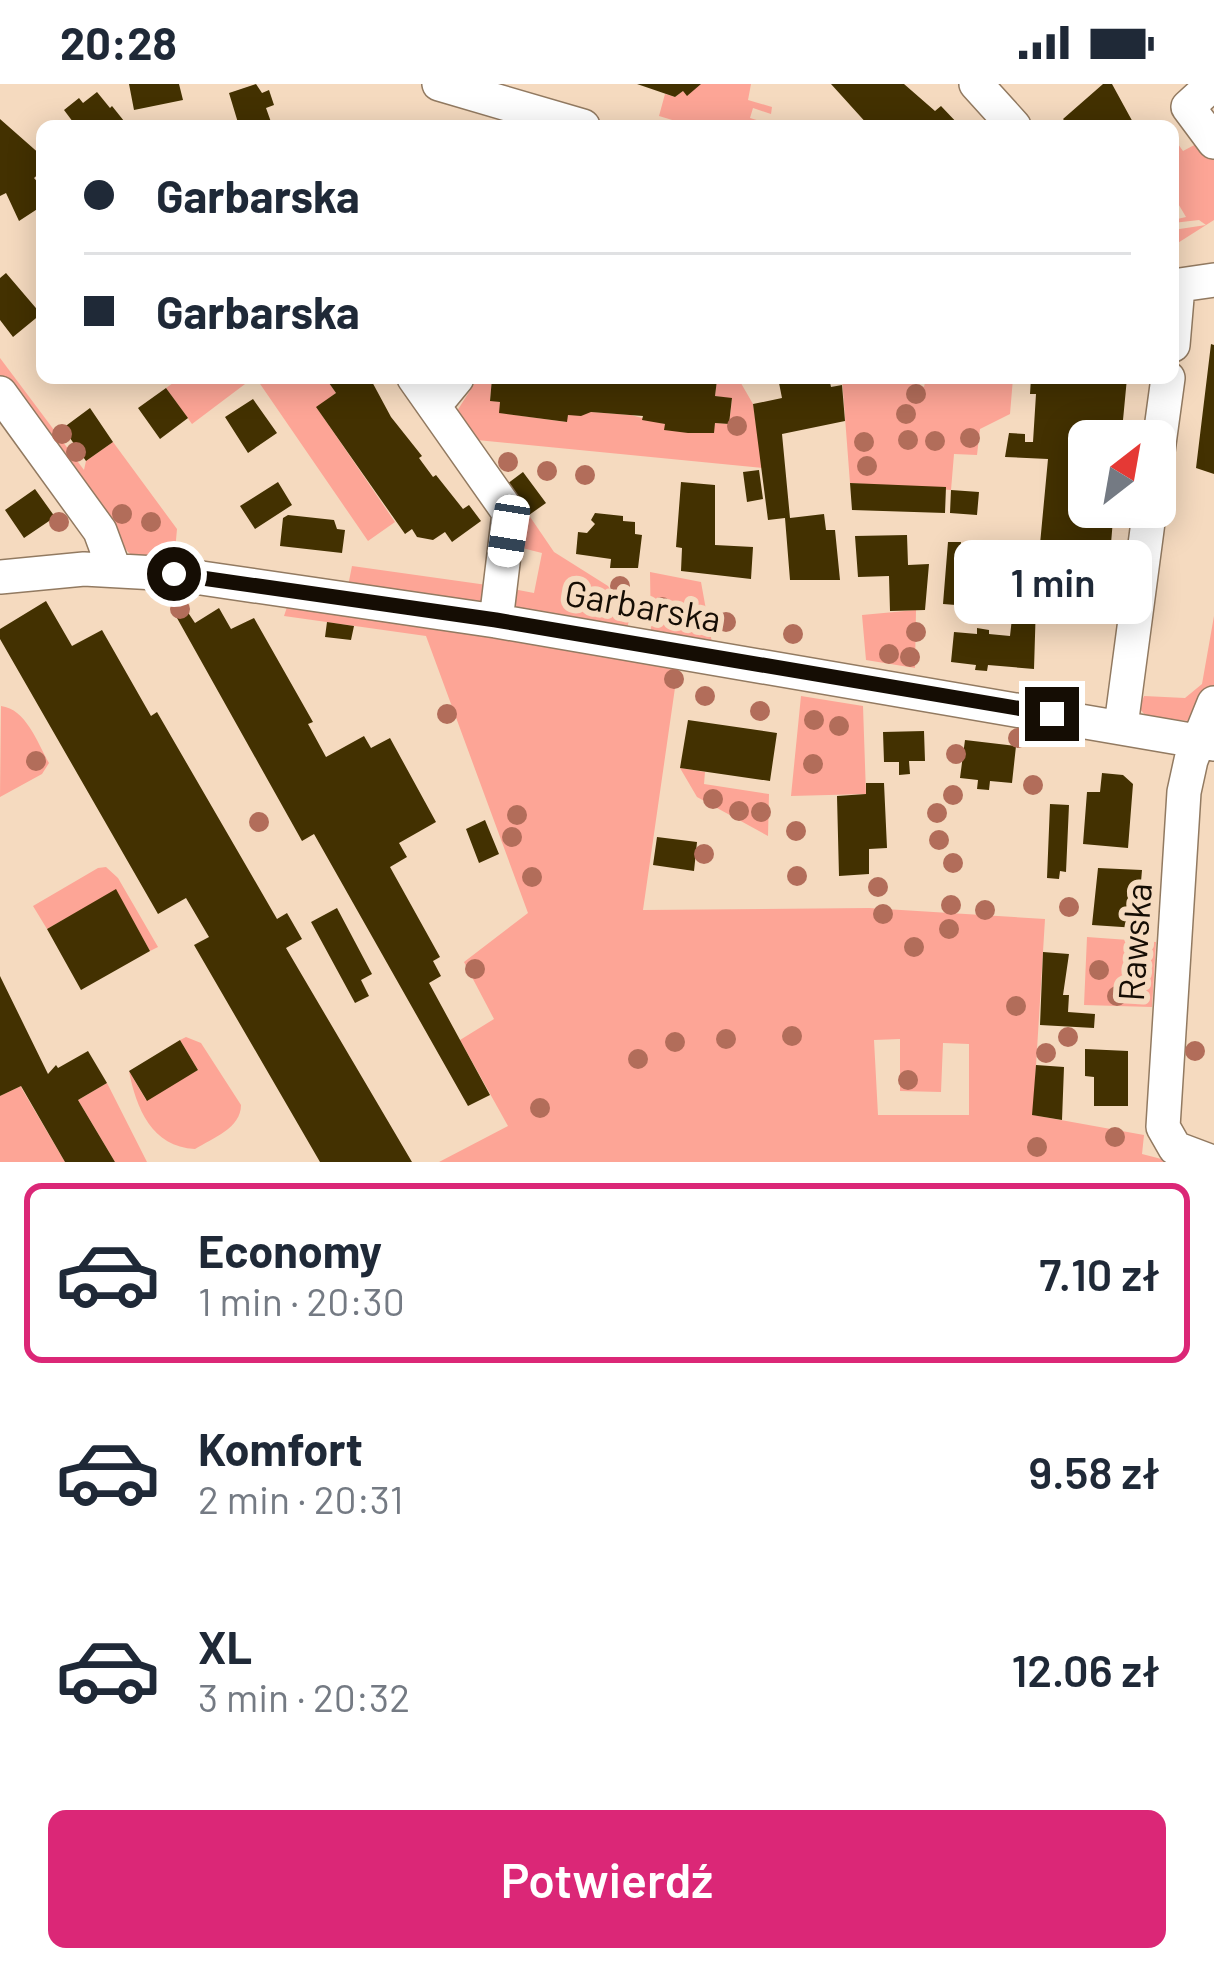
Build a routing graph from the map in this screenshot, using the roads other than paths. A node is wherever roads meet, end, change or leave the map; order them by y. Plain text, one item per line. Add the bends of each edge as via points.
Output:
1 (439, 84) edge
2 (976, 84) edge
3 (1213, 84) edge
4 (562, 120) edge
5 (1009, 120) edge
6 (1214, 142) edge
7 (1214, 280) edge
8 (1179, 285) edge
9 (418, 384) edge
10 (452, 384) edge
11 (1167, 384) edge
12 (0, 393) edge
13 (434, 406) junction
14 (1162, 420) edge
15 (1147, 528) edge
16 (114, 569) junction
17 (0, 577) edge
18 (496, 620) junction
19 (1214, 703) edge
20 (1121, 726) junction
21 (1206, 741) edge
22 (1212, 1162) edge

1 - 4 street
2 - 5 street
3 - 6 street via 1188,107
7 - 8 street
9 - 13 street
10 - 13 street
11 - 14 street
12 - 16 street via 100,531
13 - 18 street via 509,513
15 - 20 street
16 - 17 street, Garbarska
16 - 18 street, Garbarska
18 - 20 street, Garbarska
19 - 21 street, Rawska
20 - 21 street, Garbarska
21 - 22 street, Rawska via 1184,792 1162,1127 1175,1148

